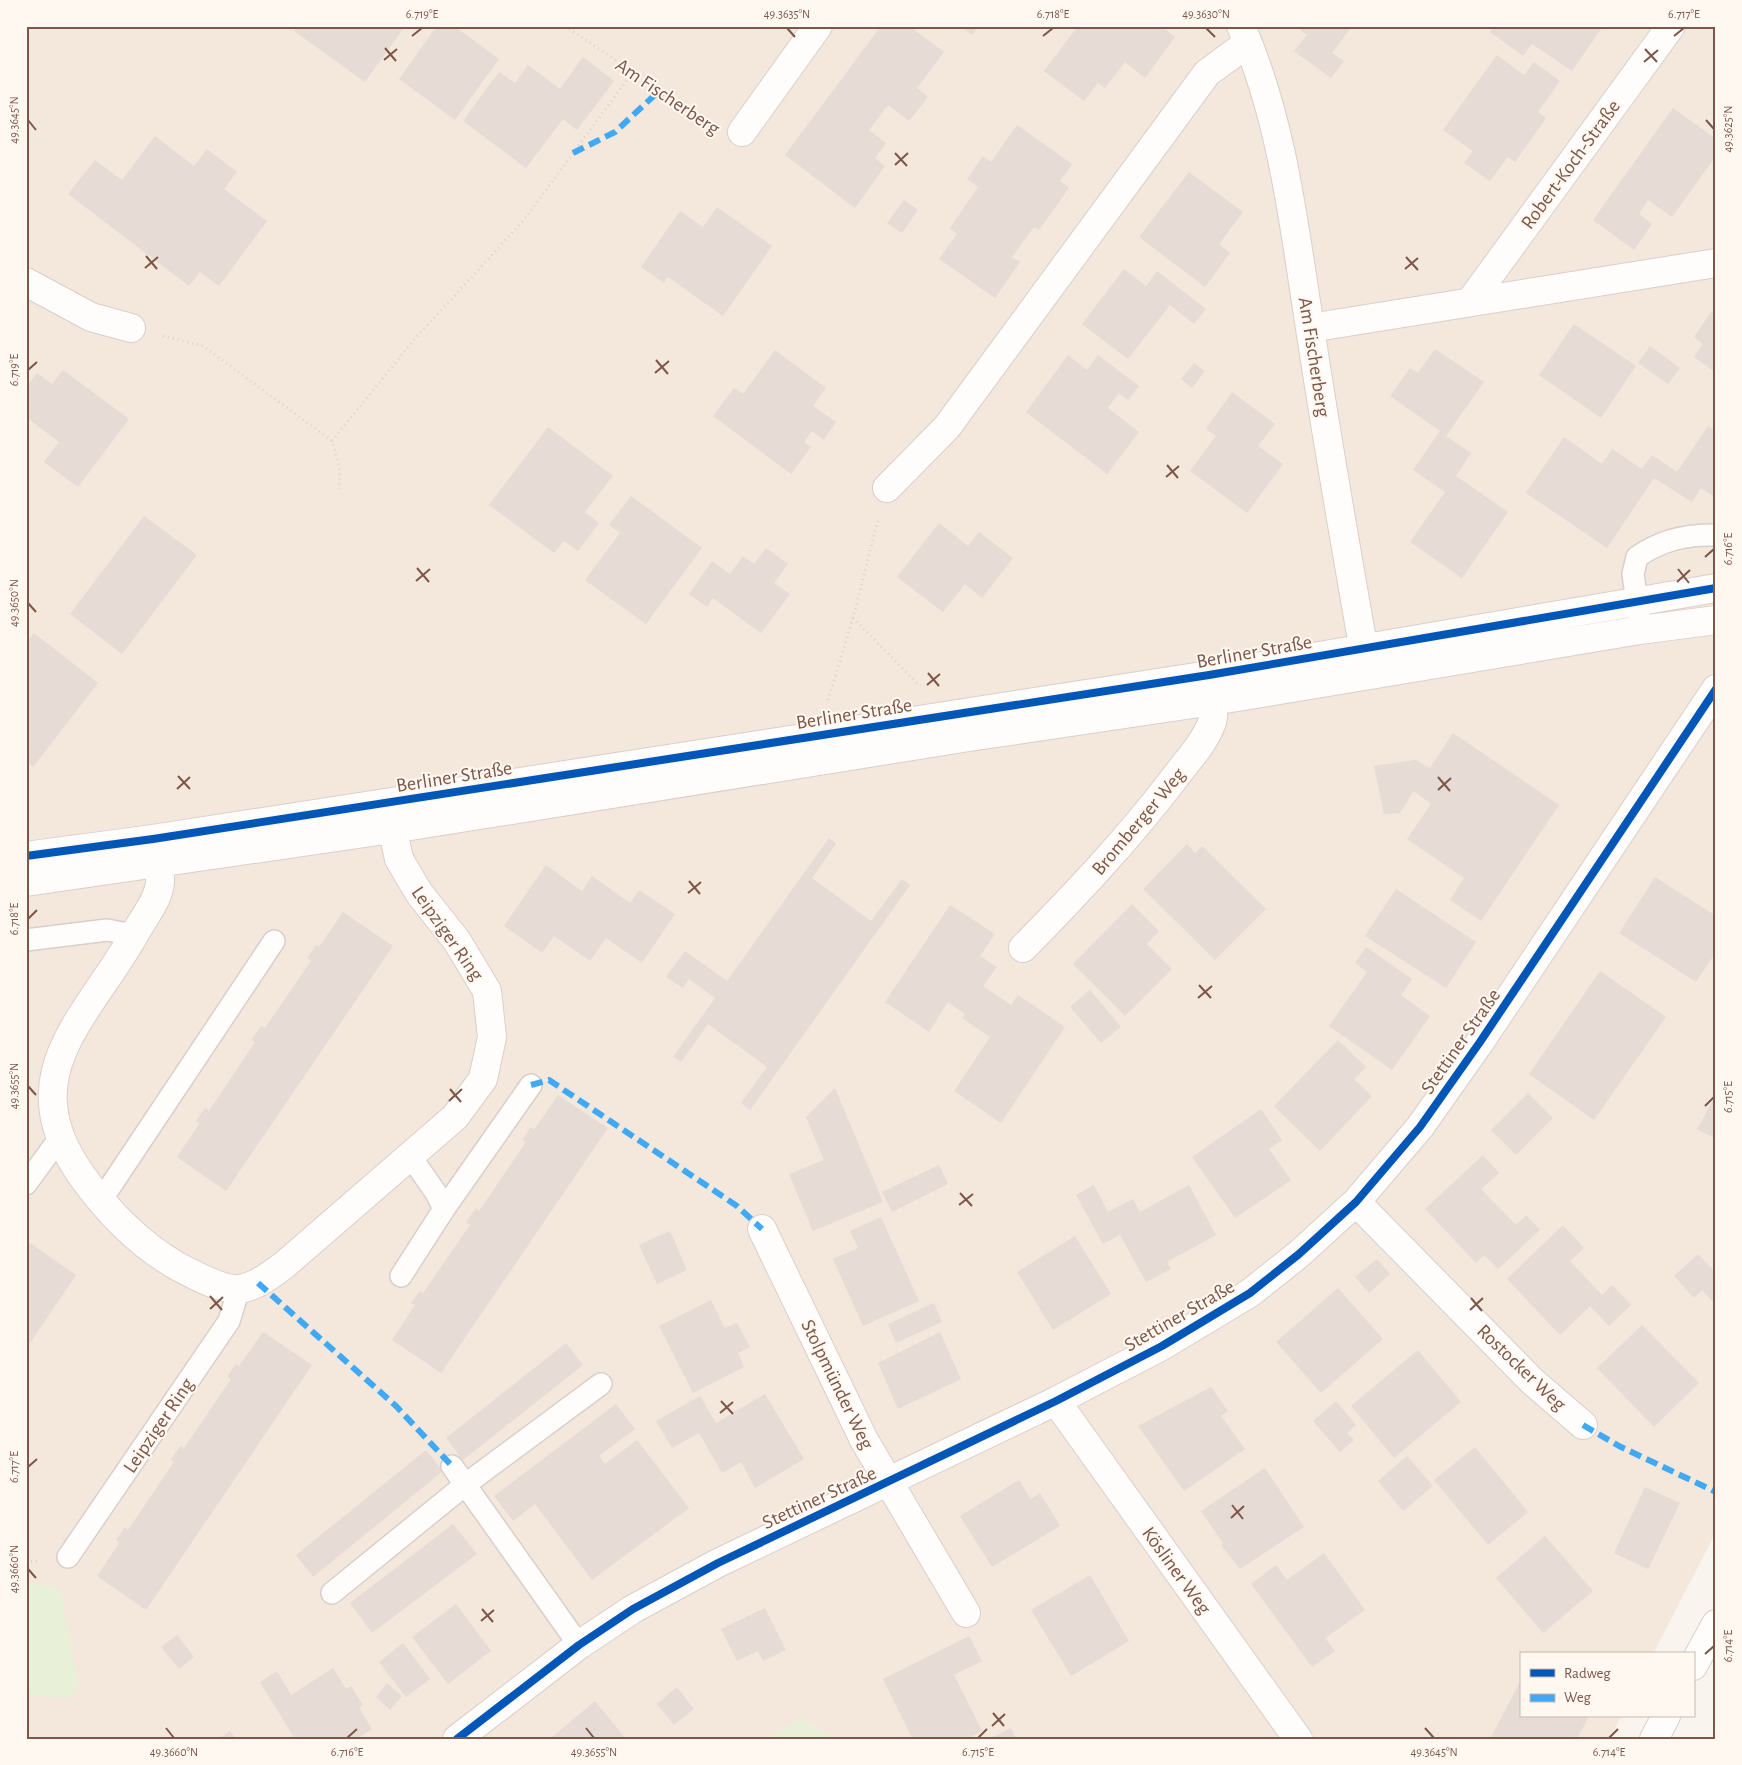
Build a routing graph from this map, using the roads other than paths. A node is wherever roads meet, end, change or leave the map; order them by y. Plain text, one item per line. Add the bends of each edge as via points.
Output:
1 (818, 26) edge
2 (1671, 26) edge
3 (1245, 34) edge
4 (742, 132) road end
5 (1716, 263) edge
6 (26, 282) edge
7 (1470, 302) junction
8 (131, 328) road end
9 (1310, 328) junction
10 (887, 488) road end
11 (1716, 535) edge
12 (1716, 588) edge
13 (1637, 602) junction
14 (1716, 620) edge
15 (1640, 630) junction
16 (1366, 661) junction
17 (1211, 688) junction
18 (1716, 689) edge
19 (390, 816) junction
20 (156, 851) junction
21 (26, 856) edge
22 (26, 882) edge
23 (134, 936) junction
24 (26, 940) edge
25 (274, 942) dead end
26 (1023, 948) dead end
27 (531, 1086) dead end
28 (59, 1139) junction
29 (411, 1156) junction
30 (26, 1184) edge
31 (100, 1202) junction
32 (1356, 1202) junction
33 (444, 1209) junction
34 (762, 1229) dead end
35 (401, 1276) dead end
36 (238, 1289) junction
37 (601, 1384) dead end
38 (1056, 1401) junction
39 (1584, 1425) dead end
40 (452, 1466) dead end
41 (888, 1482) junction
42 (466, 1484) junction
43 (68, 1557) dead end
44 (332, 1593) dead end
45 (966, 1613) dead end
46 (1716, 1624) edge
47 (579, 1645) junction
48 (1694, 1664) edge
49 (1665, 1718) edge
50 (457, 1739) edge
51 (1298, 1739) edge
52 (1654, 1739) edge

1 - 4 street, Am Fischerberg
2 - 7 street, Robert-Koch-Straße
3 - 9 street, Am Fischerberg via 1282,150
3 - 10 street, Am Fischerberg via 1207,73 947,428
5 - 7 street
6 - 8 street via 91,317
7 - 9 street
9 - 16 street, Am Fischerberg
11 - 13 lane via 1698,534 1655,544 1636,557 1633,574
12 - 13 street, Berliner Straße
13 - 15 lane
13 - 16 street, Berliner Straße
14 - 15 street, Berliner Straße
15 - 16 street, Berliner Straße
16 - 17 street, Berliner Straße
17 - 19 street, Berliner Straße via 969,737
17 - 19 street, Berliner Straße via 947,715 818,735
17 - 26 street, Bromberger Weg via 1212,722 1198,747 1150,811 1104,864
18 - 32 street, Stettiner Straße via 1480,1042 1420,1127
19 - 20 street, Berliner Straße
19 - 29 street, Leipziger Ring via 399,859 487,991 492,1037 483,1079 455,1117
20 - 21 street, Berliner Straße
20 - 22 street, Berliner Straße
20 - 23 street via 160,882
23 - 24 lane via 108,930
23 - 28 street via 67,1039 53,1078 53,1112
25 - 31 lane
27 - 33 lane
28 - 30 lane
28 - 31 street
29 - 33 lane
29 - 36 street, Leipziger Ring via 284,1266 258,1283
31 - 36 street via 155,1253 202,1280
32 - 38 street, Stettiner Straße via 1250,1293 1162,1346
32 - 39 street, Rostocker Weg via 1532,1381
33 - 35 lane
34 - 41 street, Stolpmünder Weg via 864,1440
36 - 43 lane, Leipziger Ring via 229,1321
37 - 42 lane
38 - 41 street, Stettiner Straße
38 - 51 street, Kösliner Weg
40 - 42 lane
41 - 45 street, Stolpmünder Weg
41 - 47 street, Stettiner Straße via 718,1563 633,1609
42 - 44 lane
42 - 47 lane
46 - 48 street
47 - 50 street, Stettiner Straße
49 - 52 street

